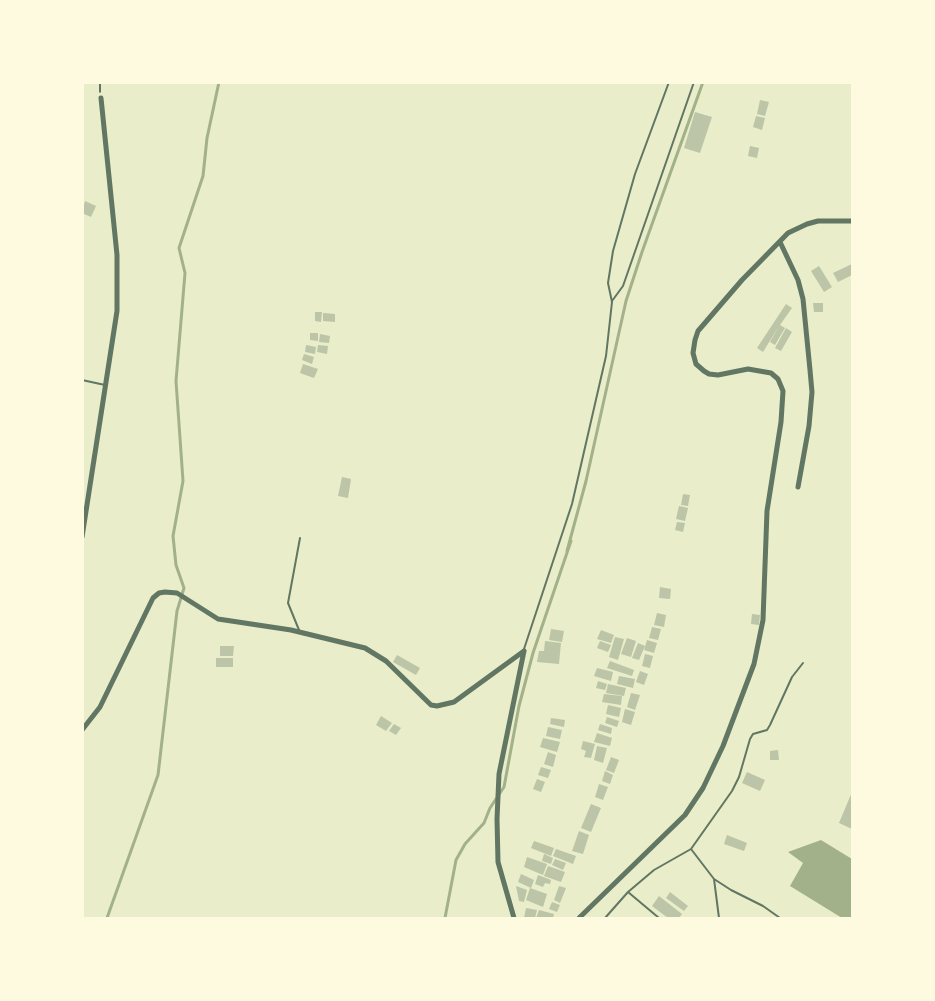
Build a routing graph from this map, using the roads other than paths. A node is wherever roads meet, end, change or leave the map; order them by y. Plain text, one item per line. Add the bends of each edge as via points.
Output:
1 (669, 82) edge
2 (694, 82) edge
3 (101, 99) dead end
4 (852, 221) edge
5 (780, 242) junction
6 (612, 302) junction
7 (82, 380) edge
8 (105, 384) junction
9 (798, 487) dead end
10 (82, 537) edge
11 (300, 538) dead end
12 (301, 632) junction
13 (524, 651) junction
14 (803, 663) dead end
15 (82, 730) edge
16 (691, 849) junction
17 (714, 879) junction
18 (628, 892) junction
19 (514, 918) edge
20 (579, 918) edge
21 (604, 918) edge
22 (659, 918) edge
23 (718, 918) edge
24 (780, 918) edge

1 - 6 lane via 634,174 613,251 608,283
2 - 6 lane via 623,286
3 - 8 street via 117,255 117,311
4 - 5 street via 807,224 788,233
5 - 9 street via 803,298 812,392
5 - 20 street via 698,331 693,353 696,364 709,374 760,370 778,379 783,391 768,511 763,621 754,664 723,746 685,815
6 - 13 lane via 606,356 572,504
7 - 8 lane
8 - 10 street
11 - 12 lane via 288,603
12 - 13 street via 375,652 431,705 437,706 454,702
12 - 15 street via 218,619 177,593 159,593 153,598 100,707
13 - 19 street via 499,774 497,819 498,862
14 - 16 lane via 792,677 767,730 753,734 732,791
16 - 17 lane
16 - 18 lane via 654,870
17 - 23 lane
17 - 24 lane
18 - 21 lane
18 - 22 lane

